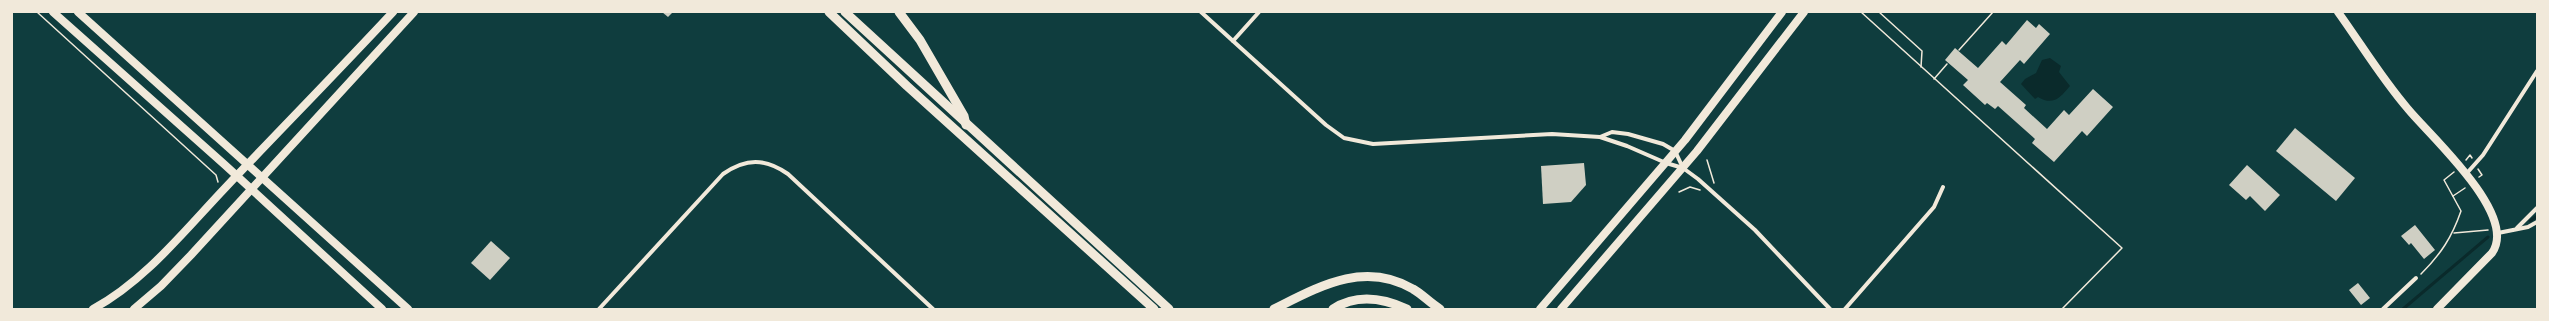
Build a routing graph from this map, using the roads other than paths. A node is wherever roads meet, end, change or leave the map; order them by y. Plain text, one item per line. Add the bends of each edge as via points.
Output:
1 (53, 12) edge
2 (78, 12) edge
3 (393, 12) edge
4 (414, 12) edge
5 (829, 12) edge
6 (845, 12) edge
7 (899, 12) edge
8 (1201, 12) edge
9 (1259, 12) edge
10 (1782, 12) edge
11 (1804, 12) edge
12 (2338, 12) edge
13 (1233, 41) junction
14 (2537, 71) edge
15 (966, 125) junction
16 (1600, 137) junction
17 (1675, 151) junction
18 (1666, 163) junction
19 (247, 164) junction
20 (1683, 168) junction
21 (2467, 173) junction
22 (237, 175) junction
23 (262, 178) junction
24 (1942, 187) dead end
25 (251, 190) junction
26 (2537, 208) edge
27 (2537, 222) edge
28 (2517, 228) junction
29 (2498, 233) junction
30 (2416, 278) road end
31 (1438, 308) edge
32 (93, 309) edge
33 (134, 309) edge
34 (382, 309) edge
35 (408, 309) edge
36 (599, 309) edge
37 (933, 309) edge
38 (1154, 309) edge
39 (1169, 309) edge
40 (1274, 309) edge
41 (1333, 309) edge
42 (1407, 309) edge
43 (1540, 309) edge
44 (1560, 309) edge
45 (1830, 309) edge
46 (1845, 309) edge
47 (2383, 309) edge
48 (2437, 309) edge

1 - 22 main road
2 - 19 main road
3 - 19 main road
4 - 23 main road
5 - 38 highway via 907,86
6 - 15 highway
7 - 15 highway via 920,40 964,116
8 - 13 street
9 - 13 street
10 - 17 main road
11 - 20 main road
12 - 21 main road via 2408,110
13 - 16 street via 1326,124 1344,138 1359,142 1391,143 1552,134
14 - 21 street via 2483,155
15 - 39 highway
16 - 17 street via 1612,132 1628,134 1663,144
16 - 18 street
17 - 18 main road
17 - 20 street
18 - 20 street
18 - 43 main road
19 - 22 main road
19 - 23 main road
20 - 44 main road
20 - 45 street via 1718,195 1755,230
21 - 29 main road
22 - 25 main road
22 - 32 main road via 136,279
23 - 25 main road
23 - 35 main road
24 - 46 street via 1934,207
25 - 33 main road via 166,281
25 - 34 main road
26 - 28 street
27 - 28 street via 2528,227
28 - 29 street
29 - 48 main road via 2498,243 2492,253
30 - 47 street
31 - 40 highway via 1413,289 1392,280 1369,275 1346,277 1325,284
36 - 37 street via 723,174 736,165 756,162 777,166 788,174
41 - 42 highway via 1356,299 1370,298

